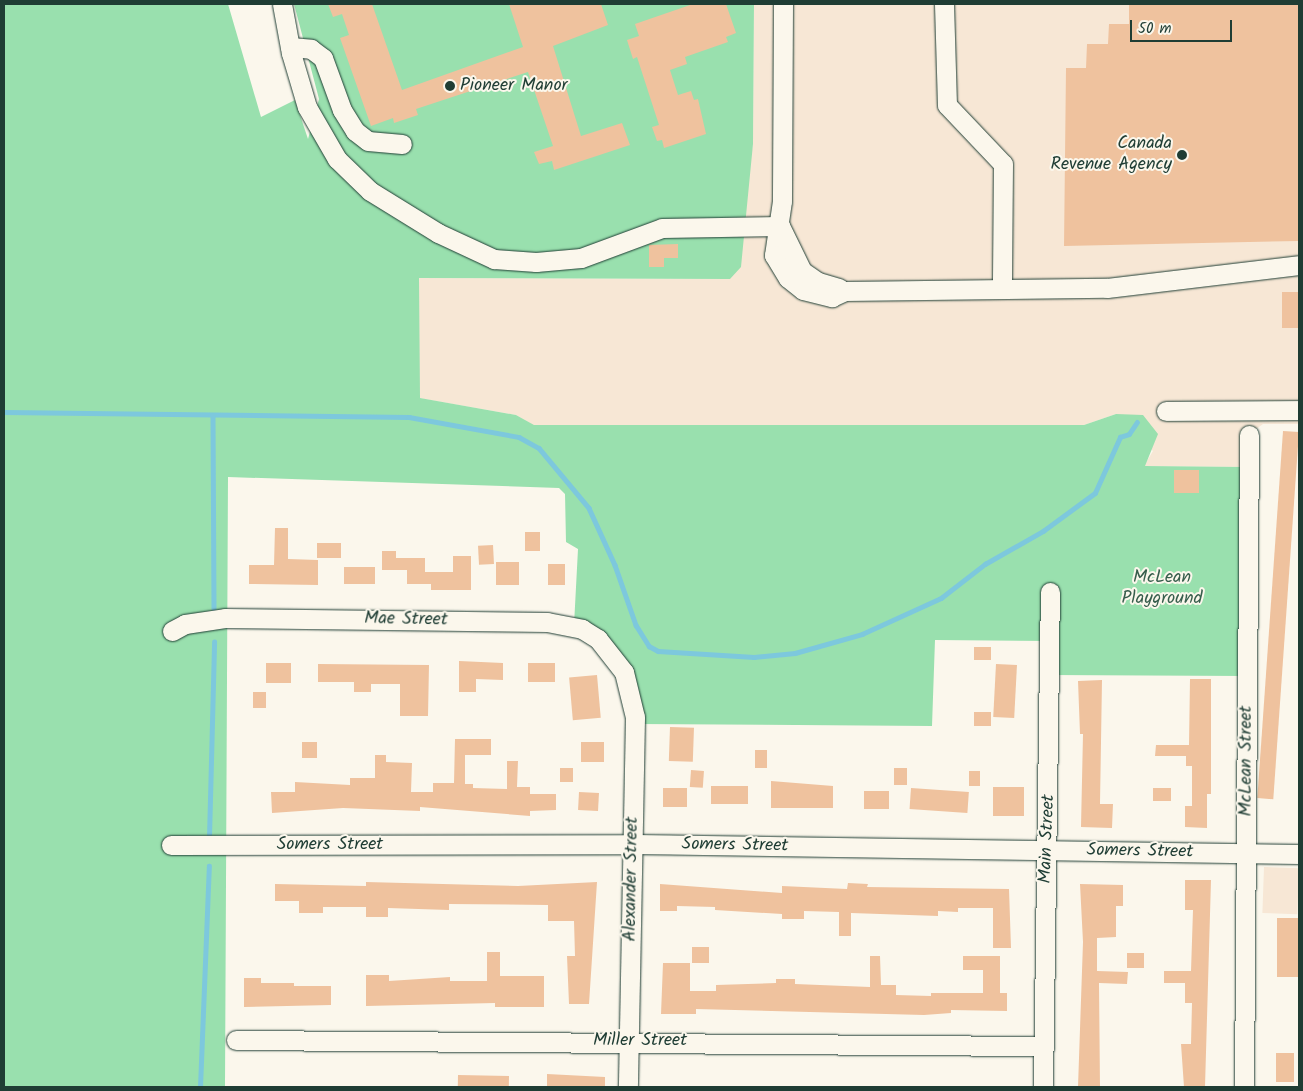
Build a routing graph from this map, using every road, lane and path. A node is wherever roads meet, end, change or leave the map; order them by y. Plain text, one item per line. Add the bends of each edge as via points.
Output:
1 (282, 4) edge
2 (783, 4) edge
3 (944, 4) edge
4 (290, 47) junction
5 (402, 144) dead end
6 (780, 226) junction
7 (1299, 265) edge
8 (1002, 288) junction
9 (1299, 410) edge
10 (1166, 411) dead end
11 (1249, 435) dead end
12 (1050, 592) dead end
13 (172, 631) dead end
14 (624, 672) joint
15 (633, 844) junction
16 (171, 845) dead end
17 (1048, 850) junction
18 (1246, 853) junction
19 (1299, 854) edge
20 (236, 1040) dead end
21 (628, 1041) junction
22 (1044, 1046) junction
23 (628, 1087) edge
24 (1043, 1087) edge
25 (1244, 1087) edge

1 - 4 street
2 - 6 street
3 - 8 street via 948,105 1003,164
4 - 5 street via 311,49 323,58 342,110 355,131 368,141
4 - 6 street via 317,129 342,165 370,191 438,233 494,259 536,262 581,258 662,228
6 - 8 street via 773,241 774,255 788,278 819,296 832,297 845,291
7 - 8 street via 1107,288
9 - 10 street
11 - 18 street, McLean Street
12 - 17 street, Main Street
13 - 14 street, Mae Street via 186,624 225,618 547,622 582,628 598,639
14 - 15 street, Alexander Street via 635,717
15 - 16 street, Somers Street
15 - 17 street, Somers Street
15 - 21 street, Alexander Street
17 - 18 street, Somers Street
17 - 22 street, Main Street
18 - 19 street, Somers Street
18 - 25 street, McLean Street
20 - 21 street, Miller Street
21 - 22 street, Miller Street
21 - 23 street, Alexander Street
22 - 24 street, Main Street

